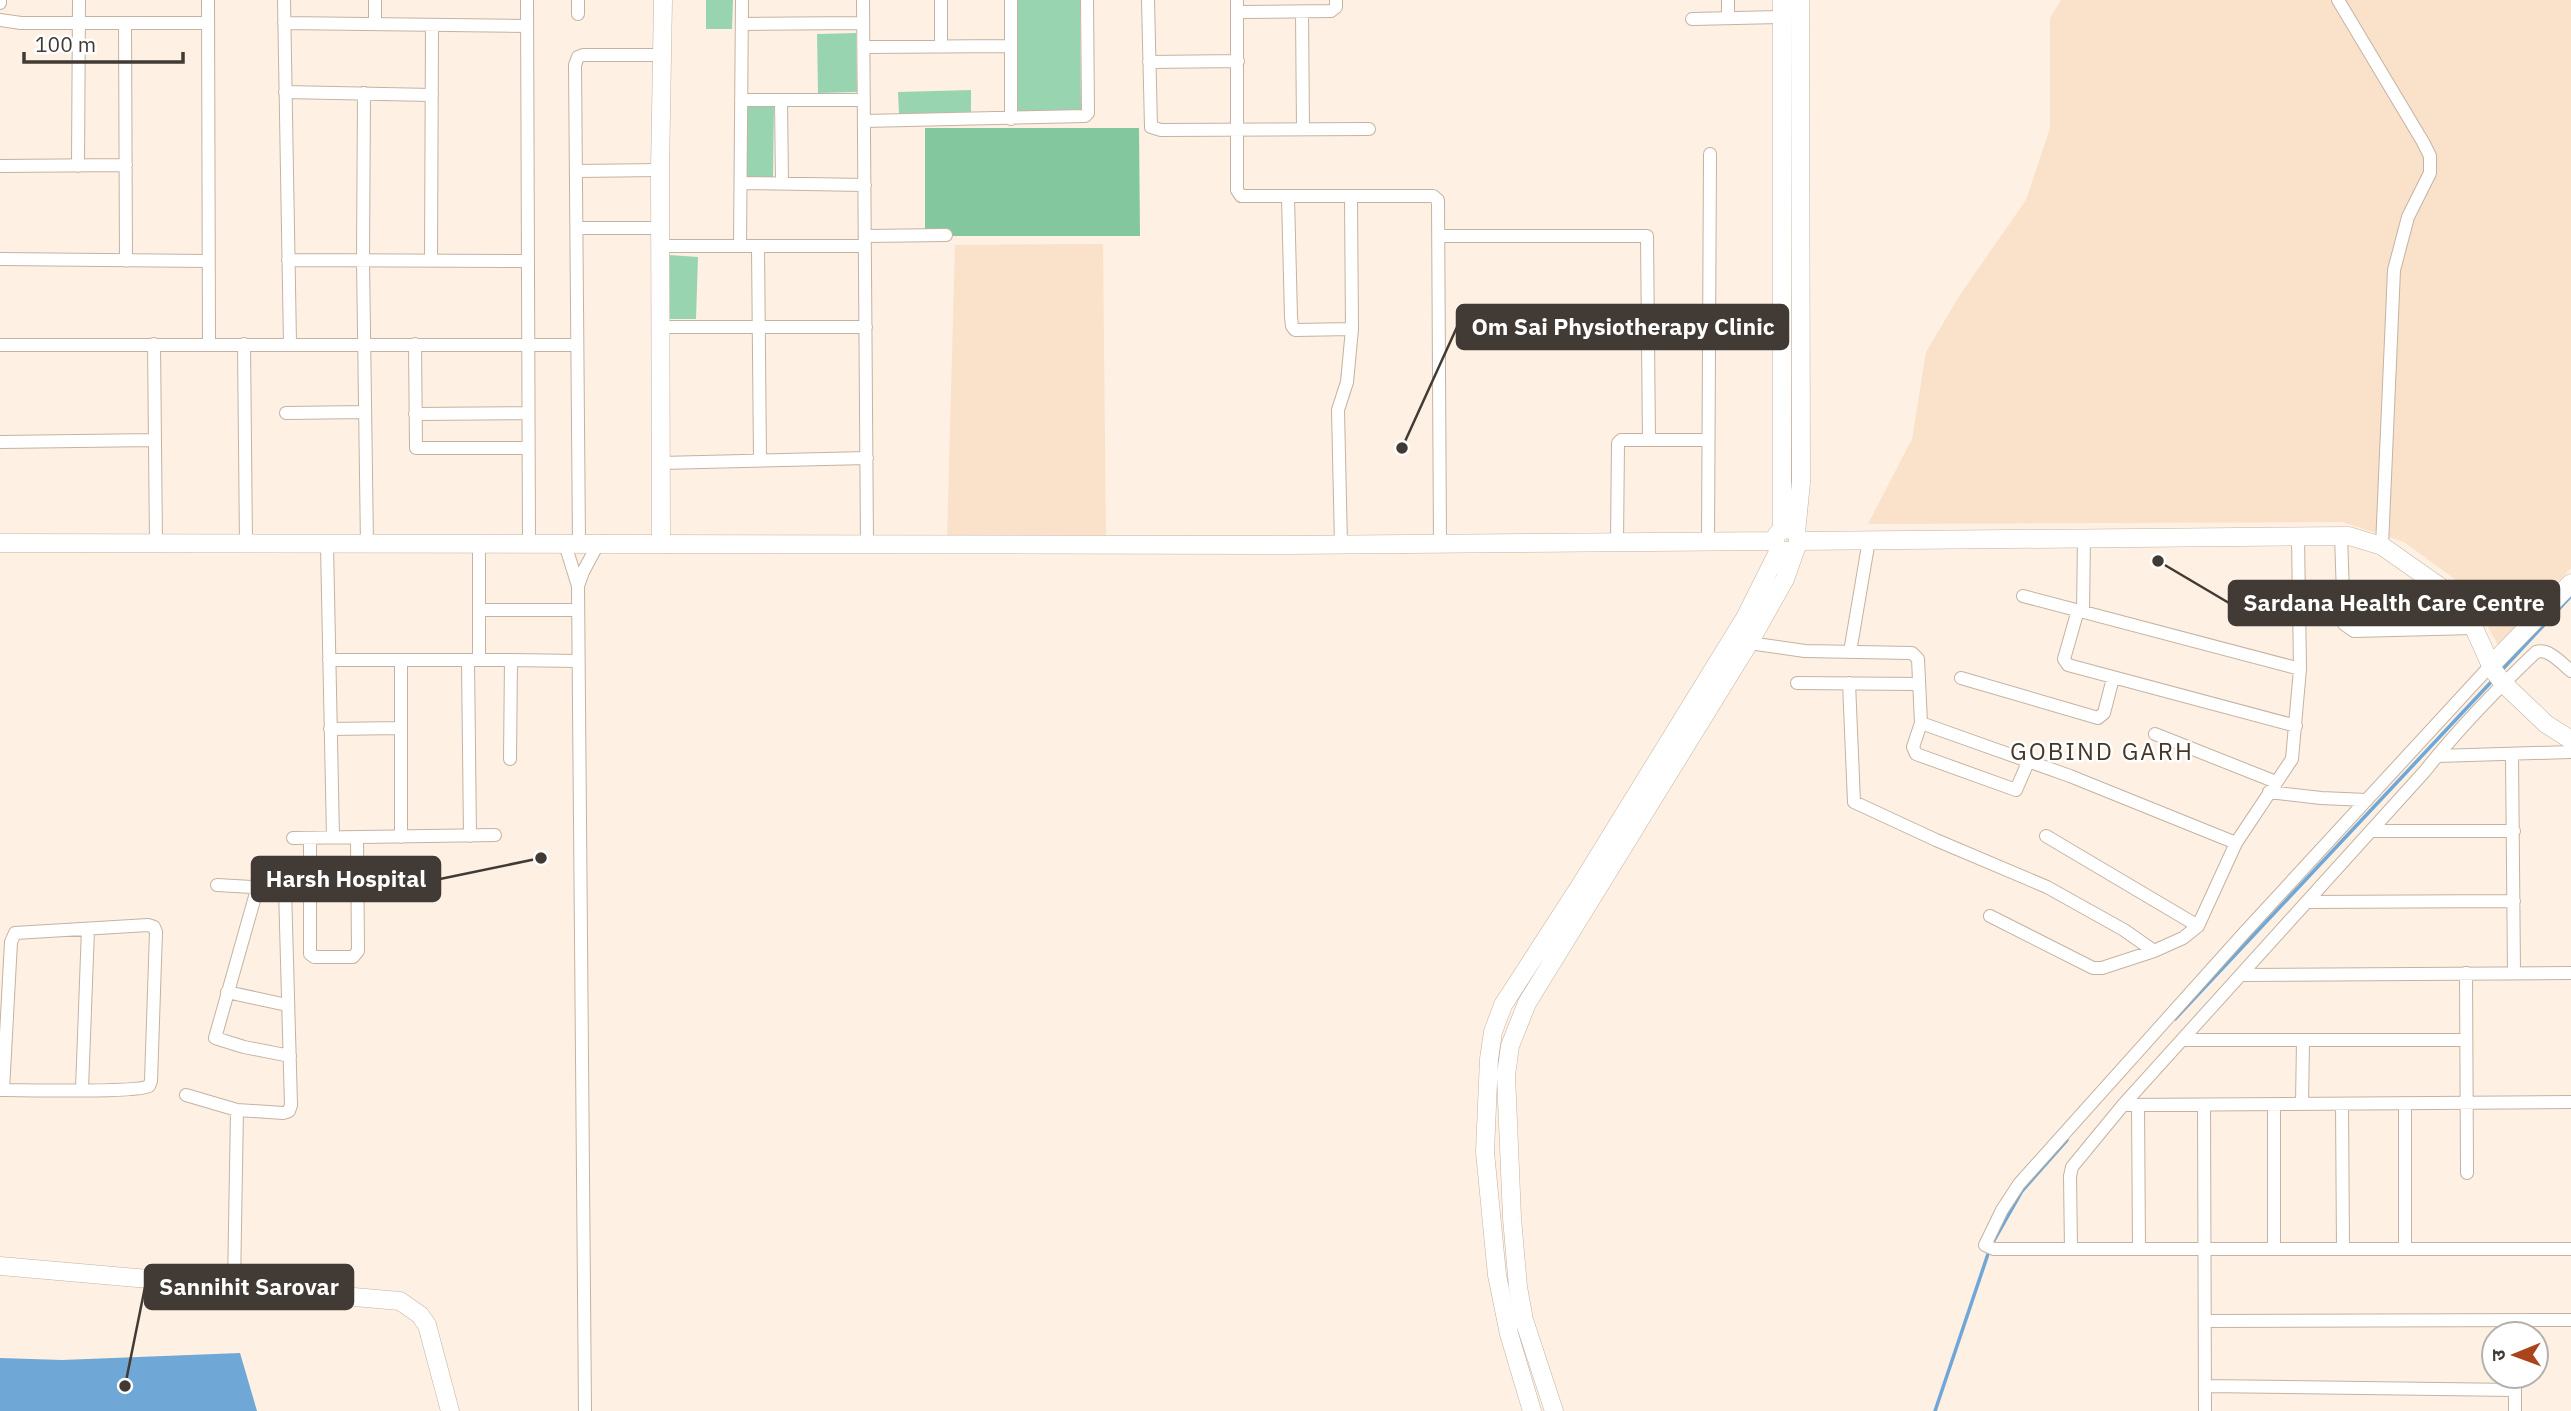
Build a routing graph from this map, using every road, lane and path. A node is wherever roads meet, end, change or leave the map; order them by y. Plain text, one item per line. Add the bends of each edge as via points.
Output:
1 (79, 0) edge
2 (208, 0) edge
3 (284, 0) edge
4 (375, 0) edge
5 (527, 0) edge
6 (663, 0) edge
7 (742, 0) edge
8 (863, 0) edge
9 (941, 0) edge
10 (1010, 0) edge
11 (1087, 0) edge
12 (1148, 0) edge
13 (1336, 0) edge
14 (1728, 0) edge
15 (1800, 0) edge
16 (2338, 0) edge
17 (1237, 6) edge
18 (1782, 9) edge
19 (1302, 12) junction
20 (1728, 18) junction
21 (1692, 19) dead end
22 (0, 20) edge
23 (78, 23) junction
24 (125, 23) junction
25 (208, 23) junction
26 (284, 23) junction
27 (863, 23) junction
28 (375, 24) junction
29 (741, 24) junction
30 (432, 25) junction
31 (527, 26) junction
32 (941, 46) junction
33 (1011, 46) junction
34 (864, 47) junction
35 (662, 55) junction
36 (1238, 61) junction
37 (1149, 62) junction
38 (285, 92) junction
39 (364, 93) junction
40 (432, 94) junction
41 (741, 100) junction
42 (781, 100) junction
43 (864, 100) junction
44 (1010, 119) junction
45 (864, 121) junction
46 (1303, 128) junction
47 (1238, 129) junction
48 (1369, 129) dead end
49 (1710, 154) dead end
50 (125, 165) junction
51 (0, 166) edge
52 (78, 166) junction
53 (660, 170) junction
54 (576, 171) junction
55 (741, 183) junction
56 (782, 183) junction
57 (864, 185) junction
58 (1288, 197) junction
59 (1352, 197) junction
60 (577, 228) junction
61 (946, 235) dead end
62 (1440, 236) junction
63 (661, 237) junction
64 (865, 241) junction
65 (740, 246) junction
66 (758, 246) junction
67 (0, 259) edge
68 (288, 260) junction
69 (363, 260) junction
70 (126, 261) junction
71 (208, 261) junction
72 (430, 261) junction
73 (527, 261) junction
74 (661, 327) junction
75 (759, 327) junction
76 (866, 327) junction
77 (1352, 329) junction
78 (154, 344) junction
79 (209, 344) junction
80 (244, 344) junction
81 (290, 344) junction
82 (364, 344) junction
83 (415, 344) junction
84 (0, 345) edge
85 (527, 345) junction
86 (577, 345) junction
87 (365, 412) junction
88 (286, 413) dead end
89 (528, 413) junction
90 (415, 414) junction
91 (155, 440) junction
92 (1648, 440) junction
93 (1708, 440) junction
94 (0, 442) edge
95 (528, 448) junction
96 (867, 458) junction
97 (760, 460) junction
98 (661, 463) junction
99 (2341, 536) junction
100 (2298, 537) junction
101 (2084, 538) junction
102 (1788, 540) junction
103 (1868, 540) junction
104 (1708, 541) junction
105 (1616, 542) junction
106 (0, 543) edge
107 (867, 543) junction
108 (156, 544) junction
109 (246, 544) junction
110 (529, 544) junction
111 (572, 544) junction
112 (598, 544) junction
113 (661, 544) junction
114 (1440, 544) junction
115 (327, 545) junction
116 (367, 545) junction
117 (479, 545) junction
118 (1341, 545) junction
119 (2382, 547) junction
120 (2571, 583) edge
121 (578, 586) junction
122 (2023, 596) dead end
123 (479, 610) junction
124 (578, 610) junction
125 (2080, 611) junction
126 (2474, 628) junction
127 (1749, 643) junction
128 (1850, 652) junction
129 (329, 660) junction
130 (401, 660) junction
131 (474, 660) junction
132 (511, 660) junction
133 (578, 661) junction
134 (2300, 669) junction
135 (2571, 671) edge
136 (2497, 675) junction
137 (1961, 678) dead end
138 (2113, 678) junction
139 (1797, 683) dead end
140 (1849, 683) junction
141 (1918, 684) junction
142 (1921, 723) junction
143 (2296, 726) junction
144 (401, 728) junction
145 (330, 729) junction
146 (2155, 734) dead end
147 (2571, 740) edge
148 (2571, 752) edge
149 (2512, 754) junction
150 (2437, 756) junction
151 (510, 759) dead end
152 (2029, 760) junction
153 (2272, 787) junction
154 (2367, 800) junction
155 (2371, 831) junction
156 (2514, 831) junction
157 (495, 835) dead end
158 (470, 836) junction
159 (2046, 836) dead end
160 (357, 837) junction
161 (401, 837) junction
162 (293, 838) dead end
163 (310, 838) junction
164 (333, 838) junction
165 (2235, 843) junction
166 (217, 885) dead end
167 (258, 886) junction
168 (2514, 901) junction
169 (2306, 902) junction
170 (1990, 916) dead end
171 (2198, 926) junction
172 (88, 929) junction
173 (2154, 951) junction
174 (2514, 973) junction
175 (2571, 973) edge
176 (2466, 974) junction
177 (2241, 975) junction
178 (227, 992) junction
179 (287, 1005) junction
180 (3, 1035) edge
181 (2183, 1040) junction
182 (2466, 1040) junction
183 (2303, 1041) junction
184 (290, 1056) junction
185 (82, 1089) junction
186 (1, 1090) edge
187 (186, 1095) dead end
188 (2571, 1102) edge
189 (2404, 1103) junction
190 (2466, 1103) junction
191 (2274, 1104) junction
192 (2302, 1104) junction
193 (2342, 1104) junction
194 (2123, 1105) junction
195 (2138, 1105) junction
196 (2204, 1105) junction
197 (237, 1110) junction
198 (2467, 1173) dead end
199 (2071, 1249) junction
200 (2139, 1249) junction
201 (2205, 1249) junction
202 (2274, 1249) junction
203 (2343, 1250) junction
204 (2405, 1250) junction
205 (2571, 1250) edge
206 (0, 1266) edge
207 (234, 1286) junction
208 (2480, 1320) edge
209 (2550, 1320) edge
210 (2571, 1320) edge
211 (2205, 1321) junction
212 (2205, 1386) junction
213 (2480, 1390) edge
214 (2515, 1390) edge
215 (450, 1411) edge
216 (585, 1411) edge
217 (1532, 1411) edge
218 (1554, 1411) edge
219 (2205, 1411) edge
220 (2515, 1411) edge

1 - 23 street
2 - 25 street
3 - 26 street
4 - 28 street
5 - 31 street
6 - 35 street
7 - 29 street
8 - 27 street
9 - 32 street
10 - 33 street
11 - 44 street via 1088,113 1081,118
12 - 37 street
13 - 19 street via 1334,10
14 - 20 street
15 - 102 street via 1801,482
16 - 119 street via 2431,163 2408,217 2394,270
17 - 19 street
17 - 36 street
18 - 20 street
18 - 102 street
19 - 46 street
20 - 21 street
22 - 23 street
23 - 24 street
23 - 52 street
24 - 25 street
24 - 50 street
25 - 71 street
26 - 28 street
26 - 38 street
27 - 29 street
27 - 34 street
28 - 30 street
29 - 41 street
30 - 31 street
30 - 40 street
31 - 73 street
32 - 33 street
32 - 34 street
33 - 44 street
34 - 43 street
35 - 53 street
35 - 54 street via 578,57
36 - 37 street
36 - 47 street
37 - 47 street via 1151,127
38 - 39 street
38 - 68 street
39 - 40 street
39 - 69 street
40 - 72 street
41 - 42 street
41 - 55 street
42 - 43 street
42 - 56 street
43 - 45 street
44 - 45 street
45 - 57 street
46 - 47 street
46 - 48 street
47 - 58 street via 1237,190 1241,196
49 - 93 street
50 - 52 street
50 - 70 street
51 - 52 street
53 - 54 street
53 - 63 street
54 - 60 street
55 - 56 street
55 - 65 street
56 - 57 street
57 - 64 street
58 - 59 street
58 - 77 street via 1292,326 1295,330
59 - 62 street via 1433,197 1438,200
59 - 77 street
60 - 63 street
60 - 86 street
61 - 64 street
62 - 92 street via 1647,236
62 - 114 street
63 - 65 street
63 - 74 street
64 - 66 street
64 - 76 street
65 - 66 street
66 - 75 street
67 - 70 street
68 - 69 street
68 - 81 street
69 - 72 street
69 - 82 street
70 - 71 street
71 - 79 street
72 - 73 street
73 - 85 street
74 - 75 street
74 - 98 street
75 - 76 street
75 - 97 street
76 - 96 street
77 - 118 street via 1347,382 1338,410
78 - 79 street
78 - 84 street
78 - 91 street
79 - 80 street
80 - 81 street
80 - 109 street
81 - 82 street
82 - 83 street
82 - 87 street
83 - 85 street
83 - 90 street
85 - 86 street
85 - 89 street
86 - 111 street
87 - 88 street
87 - 116 street
89 - 90 street
89 - 95 street
90 - 95 street via 416,448
91 - 94 street
91 - 108 street
92 - 93 street
92 - 105 street via 1618,443
93 - 104 street
95 - 110 street
96 - 97 street
96 - 107 street
97 - 98 street
98 - 113 street
99 - 100 street
99 - 119 street
99 - 126 street via 2344,624 2348,629
100 - 101 street
100 - 134 street
101 - 103 street
101 - 125 street
102 - 103 street
102 - 104 street
102 - 127 street via 1785,579
102 - 217 street via 1745,618 1503,1005 1493,1032 1485,1152 1497,1275 1508,1334
103 - 128 street
104 - 105 street
105 - 114 street
106 - 108 street
107 - 113 street
107 - 118 street
108 - 109 street
109 - 115 street
110 - 111 street
110 - 117 street
111 - 112 street
111 - 121 street
112 - 113 street
112 - 121 street
114 - 118 street
115 - 116 street
115 - 129 street
116 - 117 street
117 - 123 street
119 - 126 street via 2449,593
120 - 136 street
121 - 124 street
122 - 125 street
123 - 124 street
123 - 131 street
124 - 133 street
125 - 134 street
125 - 138 street via 2065,663
126 - 136 street
127 - 128 street
127 - 218 street via 1527,1003 1510,1046 1505,1111 1518,1287 1533,1354
128 - 141 street via 1912,653 1918,659
129 - 130 street
129 - 145 street
130 - 131 street
130 - 144 street
131 - 132 street
131 - 158 street
132 - 133 street
132 - 151 street
133 - 216 street
134 - 143 street
135 - 136 street via 2542,650
136 - 147 street via 2546,724
136 - 150 street
136 - 154 street
137 - 138 street via 2098,718 2104,713
138 - 143 street
139 - 140 street
140 - 141 street
140 - 173 street via 1854,802 2047,887
141 - 142 street
142 - 152 street
142 - 152 street via 1913,747 1916,754 2012,790 2018,787
143 - 153 street via 2292,759
144 - 145 street
144 - 161 street
145 - 164 street
146 - 153 street
148 - 149 street
149 - 150 street
149 - 156 street
150 - 155 street
152 - 165 street
153 - 154 street via 2321,798
153 - 165 street
154 - 199 street via 2019,1184 1985,1243 1991,1248
155 - 156 street
155 - 169 street
156 - 168 street
157 - 158 street
158 - 161 street
159 - 171 street
160 - 161 street
160 - 163 street via 358,951 354,957 310,954
160 - 164 street
162 - 163 street
163 - 164 street
165 - 171 street
166 - 167 street
167 - 178 street
167 - 179 street via 285,889
168 - 169 street
168 - 174 street
169 - 177 street
170 - 173 street via 2093,968
171 - 173 street
172 - 180 street via 15,933
172 - 185 street
172 - 185 street via 154,927 151,1081 139,1089
174 - 175 street
174 - 176 street
176 - 177 street
176 - 182 street
177 - 181 street
178 - 179 street
178 - 184 street via 215,1038
179 - 184 street
180 - 186 street
181 - 183 street
181 - 194 street
182 - 183 street
182 - 190 street
183 - 192 street
184 - 197 street via 289,1111
185 - 186 street
187 - 197 street
188 - 190 street
189 - 190 street
189 - 193 street
189 - 204 street
190 - 198 street
191 - 192 street
191 - 196 street
191 - 202 street
192 - 193 street
193 - 203 street
194 - 195 street
194 - 199 street via 2073,1167
195 - 196 street
195 - 200 street
196 - 201 street
197 - 207 street
199 - 200 street
200 - 201 street
201 - 202 street
201 - 211 street
202 - 203 street
203 - 204 street
204 - 205 street
206 - 207 street
207 - 215 street via 400,1301 427,1325
208 - 211 street
209 - 210 street
211 - 212 street
212 - 213 street
212 - 219 street
214 - 220 street

